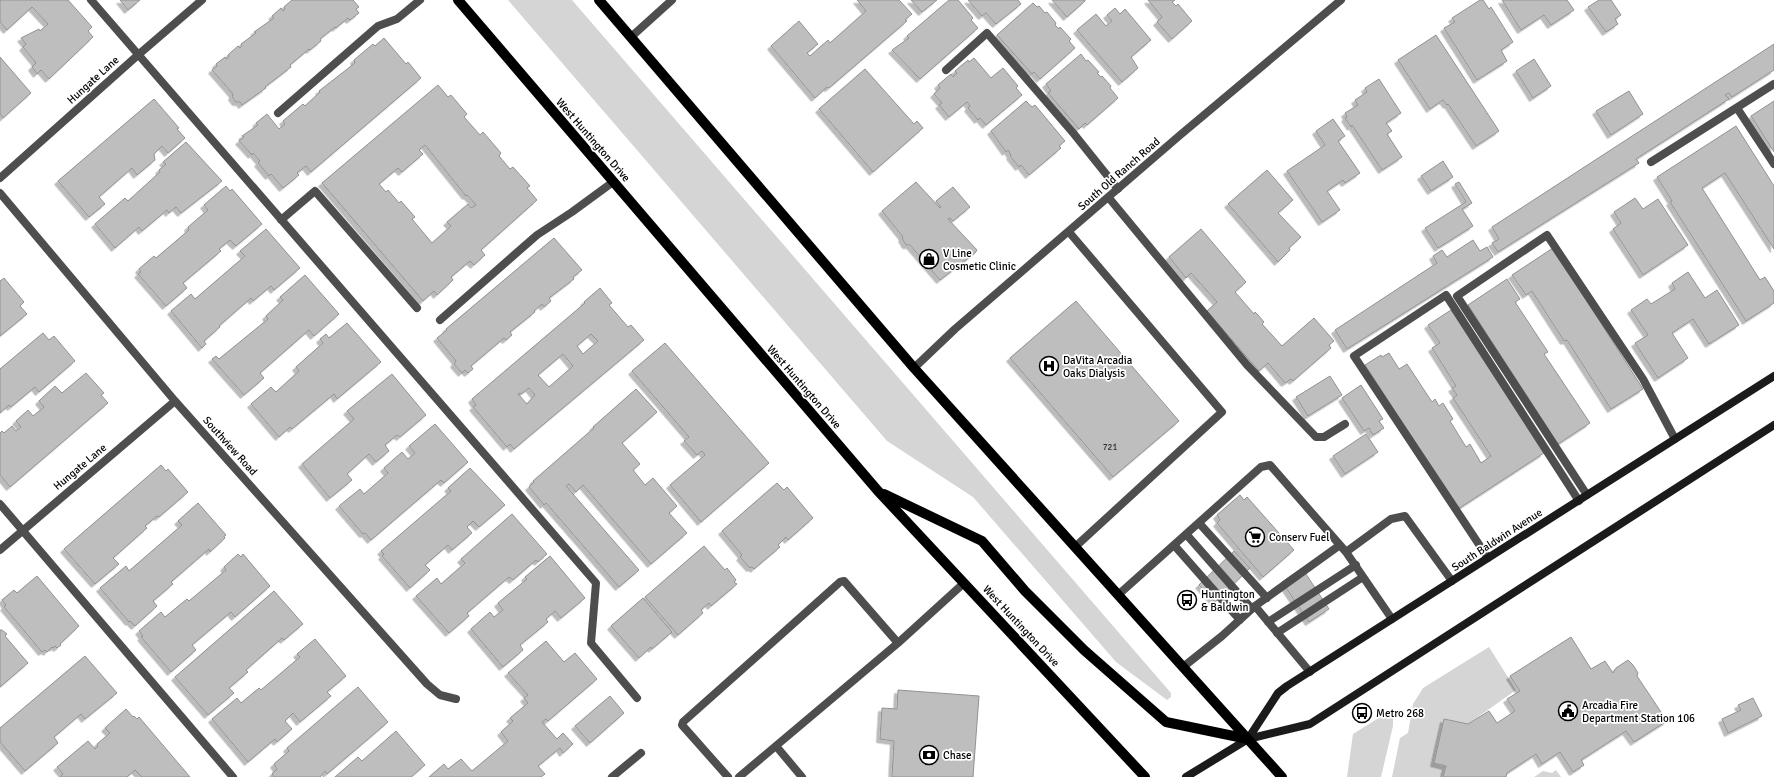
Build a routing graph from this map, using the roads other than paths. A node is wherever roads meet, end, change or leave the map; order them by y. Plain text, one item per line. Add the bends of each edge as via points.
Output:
1 (91, 0) edge
2 (202, 0) edge
3 (420, 0) edge
4 (458, 0) edge
5 (599, 0) edge
6 (672, 0) edge
7 (1340, 1) edge
8 (631, 37) junction
9 (138, 54) junction
10 (946, 70) dead end
11 (1774, 84) edge
12 (1737, 108) junction
13 (278, 113) dead end
14 (1651, 162) dead end
15 (1774, 164) edge
16 (0, 178) edge
17 (613, 182) junction
18 (1118, 189) junction
19 (0, 194) edge
20 (1109, 198) junction
21 (281, 220) junction
22 (1069, 232) junction
23 (417, 308) dead end
24 (440, 320) dead end
25 (914, 368) junction
26 (1774, 376) edge
27 (175, 401) junction
28 (1345, 424) dead end
29 (1774, 425) edge
30 (1675, 439) junction
31 (878, 491) junction
32 (1587, 495) junction
33 (1579, 501) junction
34 (0, 504) edge
35 (1199, 523) junction
36 (23, 531) junction
37 (1186, 534) junction
38 (1174, 545) junction
39 (1340, 545) junction
40 (1075, 547) junction
41 (0, 550) edge
42 (1346, 552) junction
43 (1488, 558) junction
44 (1356, 566) junction
45 (1363, 577) junction
46 (1452, 581) junction
47 (964, 583) junction
48 (1118, 595) junction
49 (1267, 598) junction
50 (1254, 607) junction
51 (1392, 619) junction
52 (1240, 620) junction
53 (1268, 622) junction
54 (1277, 633) junction
55 (898, 643) junction
56 (1182, 666) junction
57 (1310, 672) junction
58 (637, 698) dead end
59 (456, 699) dead end
60 (1248, 739) junction
61 (776, 746) junction
62 (641, 753) dead end
63 (233, 777) edge
64 (612, 777) edge
65 (728, 777) edge
66 (739, 777) edge
67 (802, 777) edge
68 (1145, 777) edge
69 (1186, 777) edge
70 (1282, 777) edge

1 - 9 street
2 - 9 street, Hungate Lane
3 - 13 street via 397,19 378,26
4 - 17 main road, West Huntington Drive
5 - 8 main road
6 - 8 street
7 - 18 street, South Old Ranch Road
8 - 25 main road
9 - 16 street, Hungate Lane
9 - 21 street
10 - 18 street via 987,33
11 - 12 street
12 - 14 street
12 - 15 street
17 - 24 street via 537,235
17 - 31 main road, West Huntington Drive
18 - 20 street, South Old Ranch Road
19 - 27 street, Southview Road
20 - 22 street, South Old Ranch Road
20 - 28 street via 1247,365 1316,438 1324,438
21 - 23 street via 316,191
21 - 58 street via 596,584 591,643
22 - 25 street, South Old Ranch Road via 955,329
22 - 40 street via 1222,412
25 - 40 main road
26 - 30 main road, South Baldwin Avenue
27 - 36 street, Hungate Lane
27 - 59 street, Southview Road via 427,684 440,695
29 - 60 main road, South Baldwin Avenue via 1310,724
30 - 32 main road, South Baldwin Avenue
30 - 32 street via 1642,379 1547,235 1456,296
31 - 47 main road, West Huntington Drive
31 - 60 main road via 982,540 1024,591 1084,650 1166,722
32 - 33 main road, South Baldwin Avenue
33 - 43 main road, South Baldwin Avenue
33 - 43 street via 1446,295 1354,356
34 - 36 street
35 - 37 street
35 - 39 street via 1261,468 1270,465
35 - 49 street
36 - 41 street, Hungate Lane
36 - 63 street
37 - 38 street
37 - 50 street
38 - 48 street
38 - 52 street
39 - 42 street
39 - 49 street
40 - 48 main road
42 - 44 street
42 - 46 street via 1391,518 1405,516
43 - 46 main road, South Baldwin Avenue
44 - 45 street
44 - 53 street
45 - 51 street
45 - 54 street
46 - 51 main road, South Baldwin Avenue
47 - 55 street
47 - 68 main road, West Huntington Drive
48 - 56 main road
49 - 50 street
50 - 52 street
50 - 53 street
51 - 57 main road, South Baldwin Avenue
52 - 56 street
53 - 54 street
54 - 57 street
55 - 61 street
55 - 65 street via 844,580 840,582 683,722 682,725
56 - 60 main road
57 - 60 main road, South Baldwin Avenue via 1278,693
60 - 69 main road, South Baldwin Avenue
60 - 70 main road
61 - 66 street
61 - 67 street
62 - 64 street

